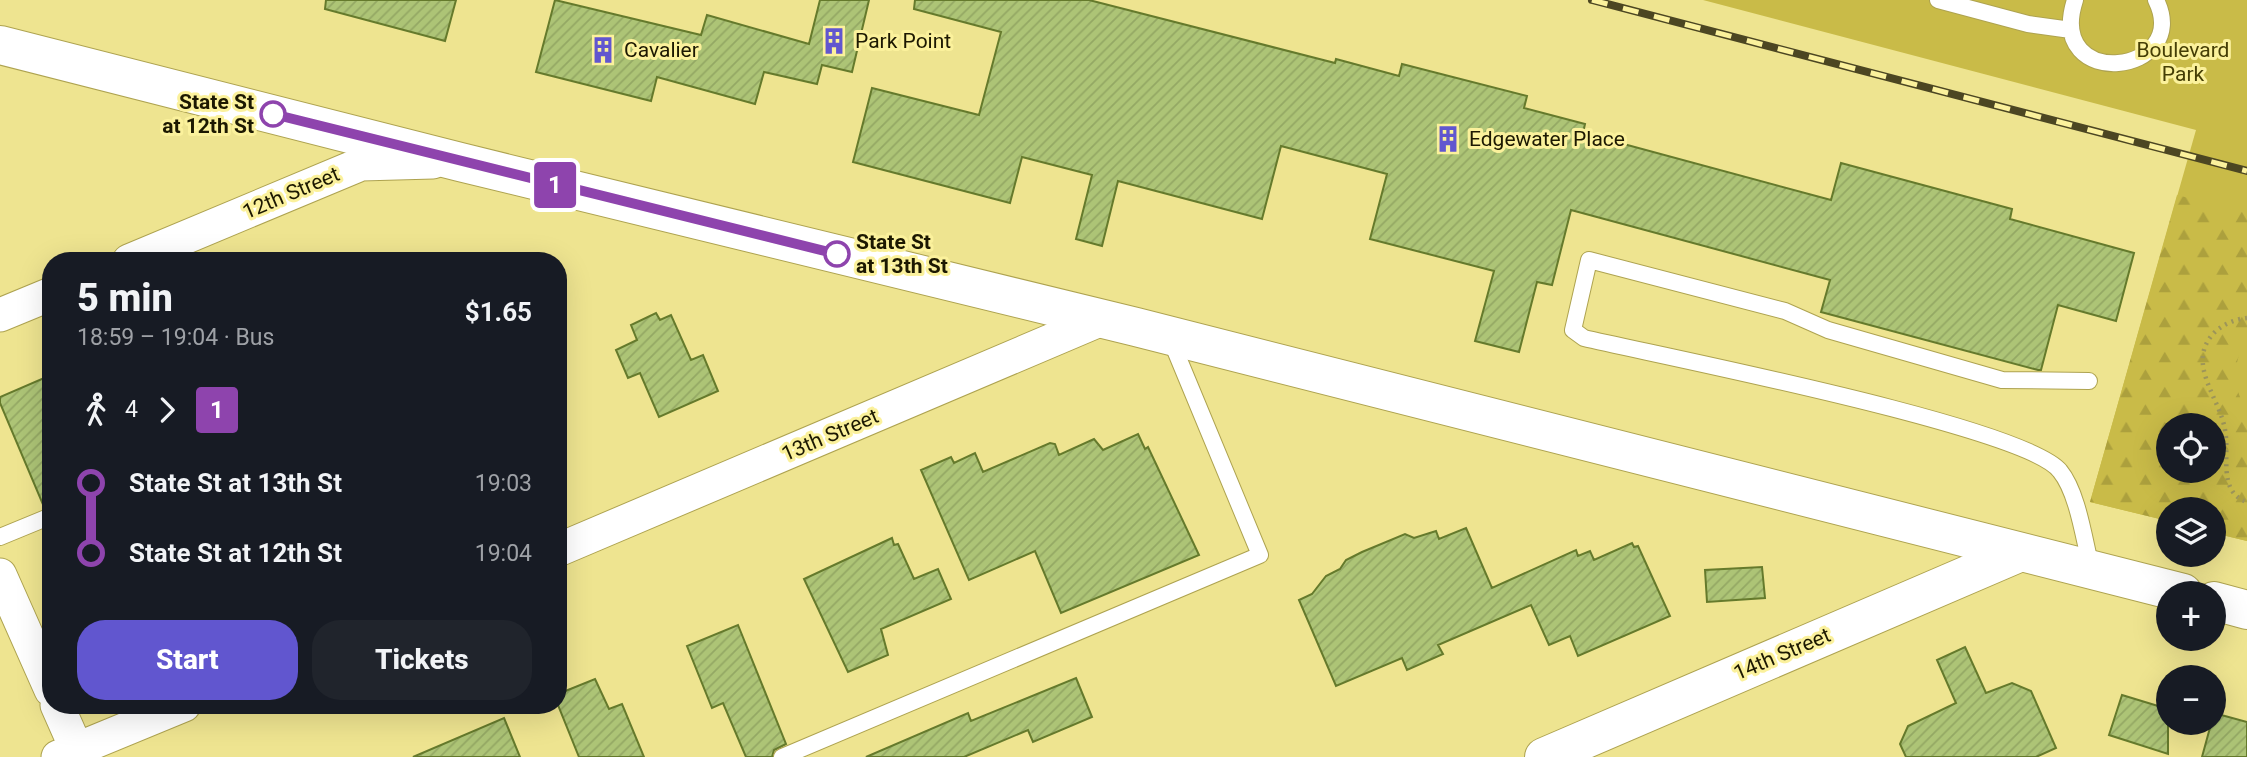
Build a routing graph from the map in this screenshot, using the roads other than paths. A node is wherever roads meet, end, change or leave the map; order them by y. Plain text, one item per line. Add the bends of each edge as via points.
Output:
1 (1938, 0) edge
2 (2075, 0) edge
3 (2156, 0) edge
4 (2071, 30) junction
5 (0, 45) edge
6 (460, 162) junction
7 (151, 252) edge
8 (42, 297) edge
9 (0, 315) edge
10 (1102, 319) junction
11 (1170, 335) junction
12 (2089, 382) dead end
13 (42, 520) edge
14 (0, 537) edge
15 (567, 546) edge
16 (2021, 552) junction
17 (2091, 570) junction
18 (0, 575) edge
19 (2156, 586) edge
20 (2226, 604) edge
21 (2247, 610) edge
22 (42, 670) edge
23 (60, 714) edge
24 (163, 714) edge
25 (72, 754) edge
26 (782, 757) edge
27 (1544, 757) edge

1 - 4 lane via 2028,24
2 - 4 lane
3 - 4 lane via 2159,32 2146,54 2134,62 2108,65 2095,61 2084,53
5 - 6 main road
6 - 7 street, 12th Street via 361,164
6 - 10 main road
8 - 9 street
10 - 11 main road
10 - 15 street, 13th Street
11 - 16 main road
11 - 26 lane via 1260,555
12 - 17 lane via 2002,380 1828,330 1785,311 1589,260 1573,330 1584,338 1939,420 2030,451 2060,471 2077,512
13 - 14 lane
16 - 17 main road
16 - 27 main road, 14th Street
17 - 19 main road
18 - 22 street
20 - 21 main road
23 - 25 street
24 - 25 street

